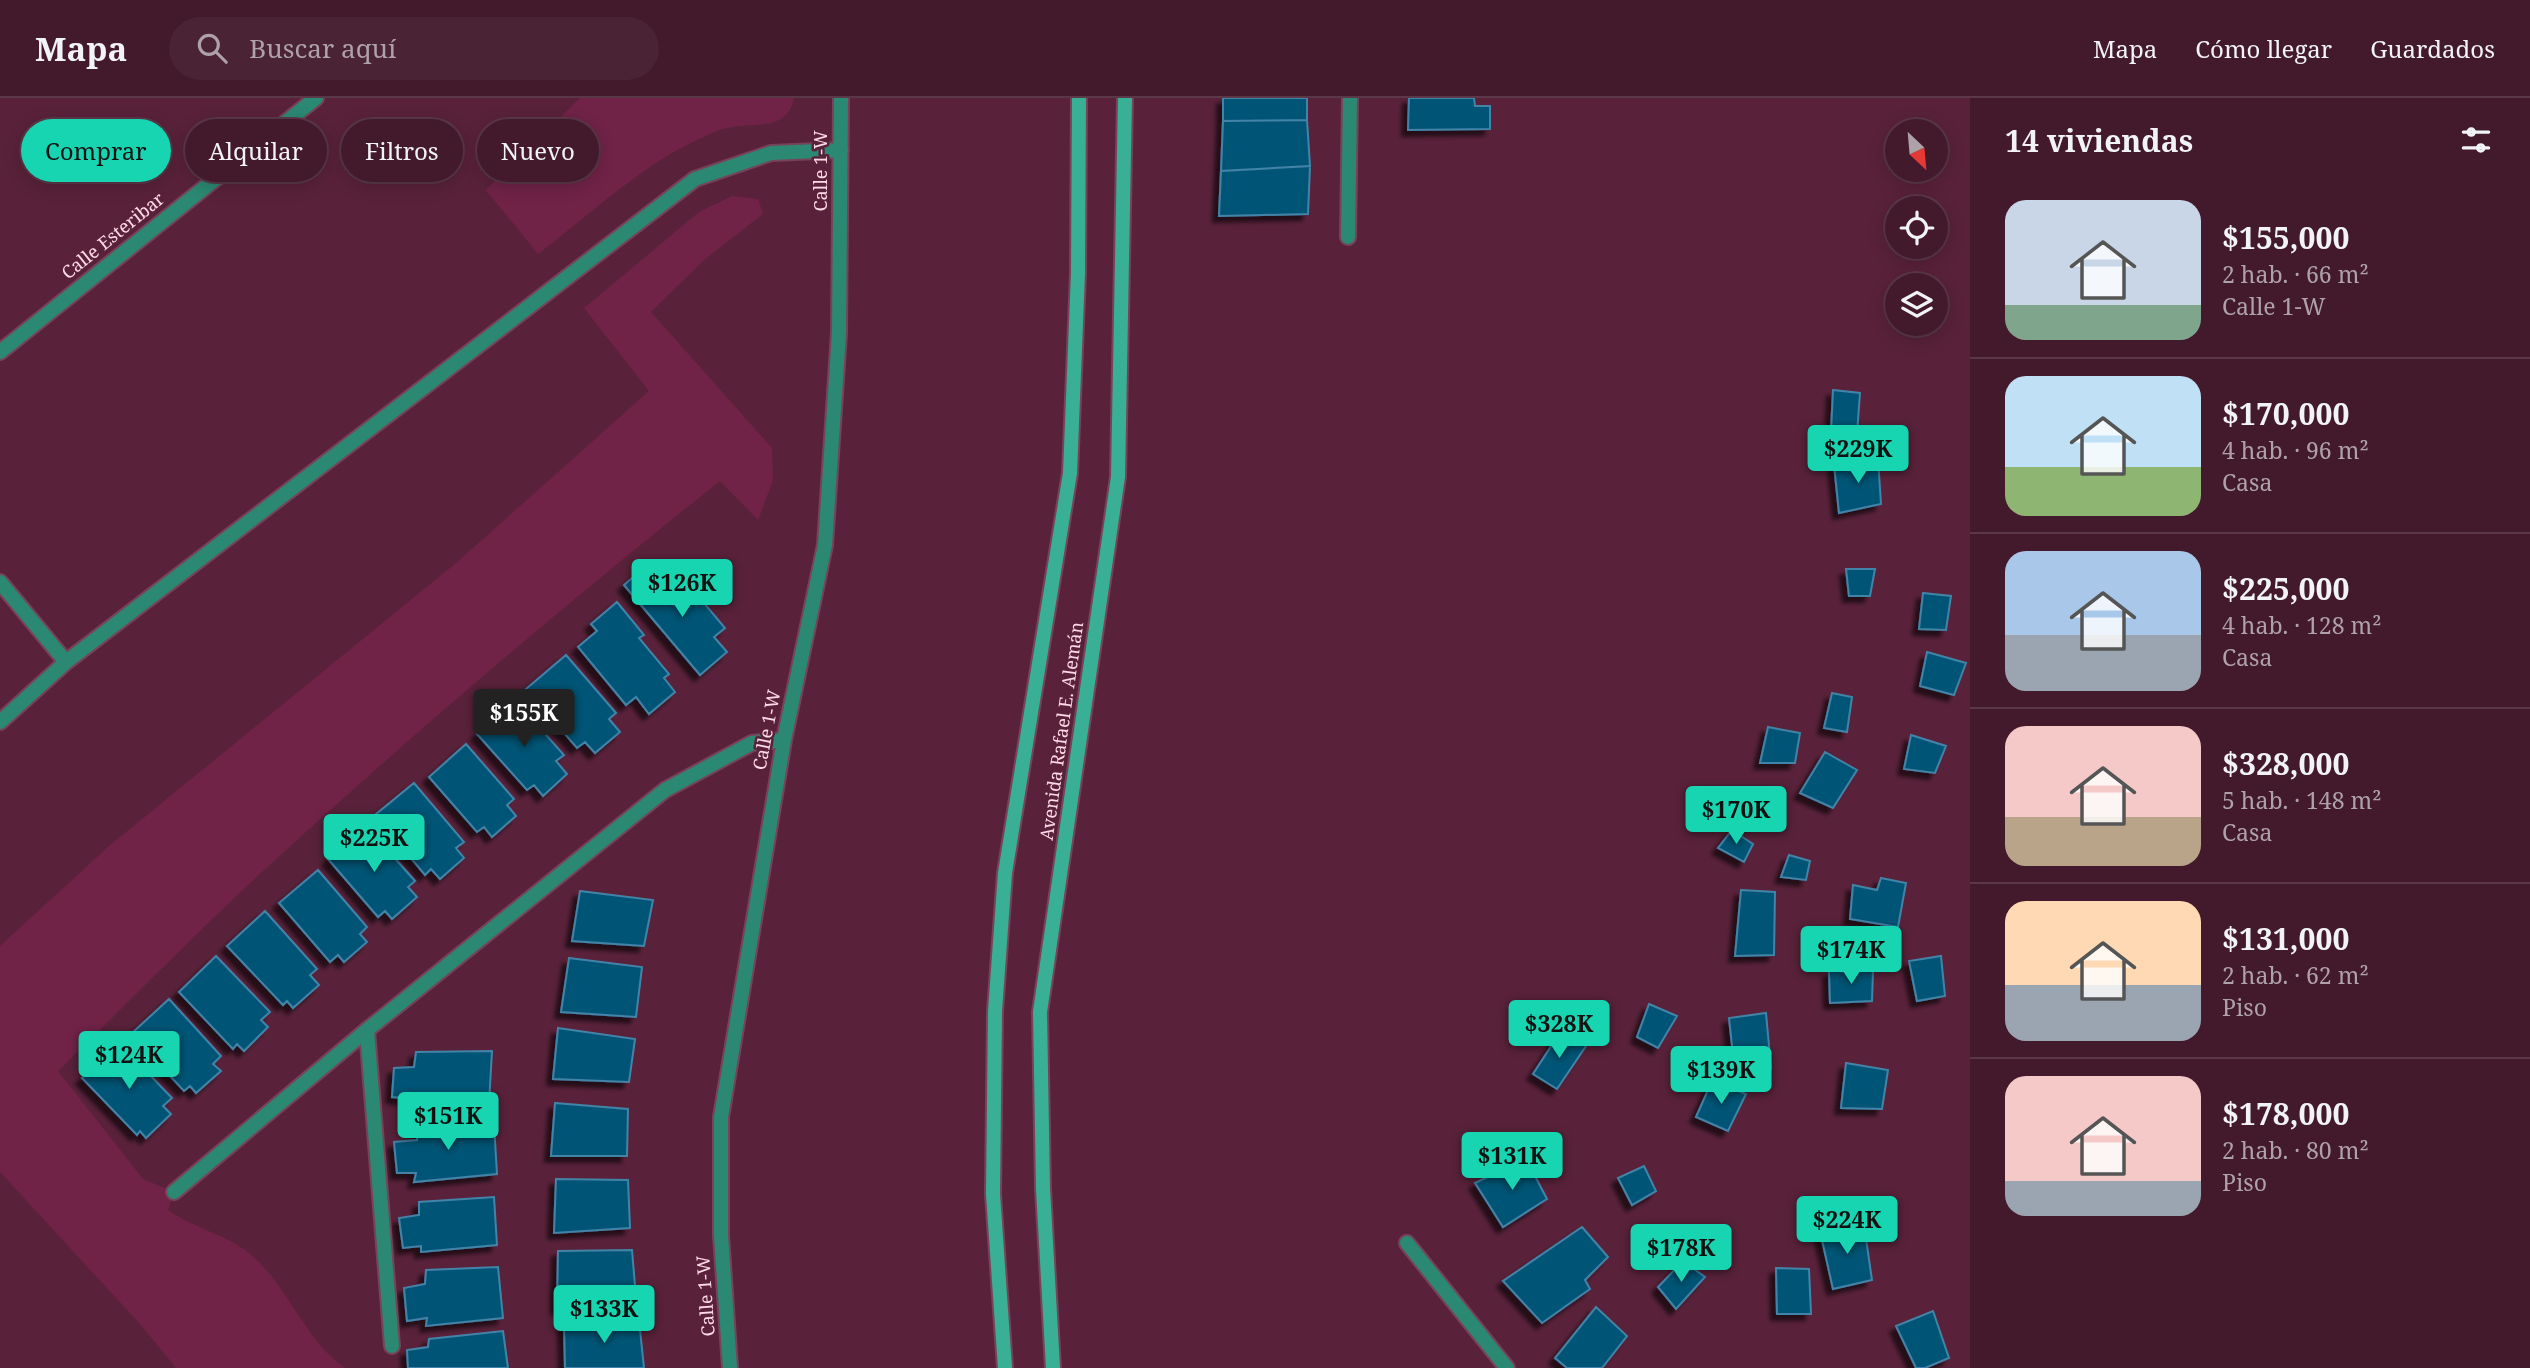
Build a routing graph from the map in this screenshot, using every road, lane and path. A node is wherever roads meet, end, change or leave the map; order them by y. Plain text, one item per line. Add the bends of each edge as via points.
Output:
1 (316, 98) edge
2 (841, 98) edge
3 (1079, 98) edge
4 (1125, 98) edge
5 (1350, 98) edge
6 (841, 150) junction
7 (1348, 237) dead end
8 (0, 352) edge
9 (0, 582) edge
10 (66, 662) junction
11 (0, 722) edge
12 (784, 740) junction
13 (367, 1030) junction
14 (174, 1192) dead end
15 (1407, 1243) dead end
16 (391, 1346) dead end
17 (730, 1368) edge
18 (1005, 1368) edge
19 (1053, 1368) edge
20 (1507, 1368) edge

1 - 8 street, Calle Esteribar
2 - 6 street, Calle 1-W
3 - 18 main road, Avenida Rafael E. Alemán via 1070,473 1005,873 995,1011 993,1194
4 - 19 main road, Avenida Rafael E. Alemán via 1118,477 1040,1012 1044,1227
5 - 7 street
6 - 10 street via 771,153 695,179
6 - 12 street, Calle 1-W via 839,332 825,545
9 - 10 street
10 - 11 street
12 - 13 street via 752,743 665,790
12 - 17 street, Calle 1-W via 721,1117 721,1235
13 - 14 street
13 - 16 street
15 - 20 street

